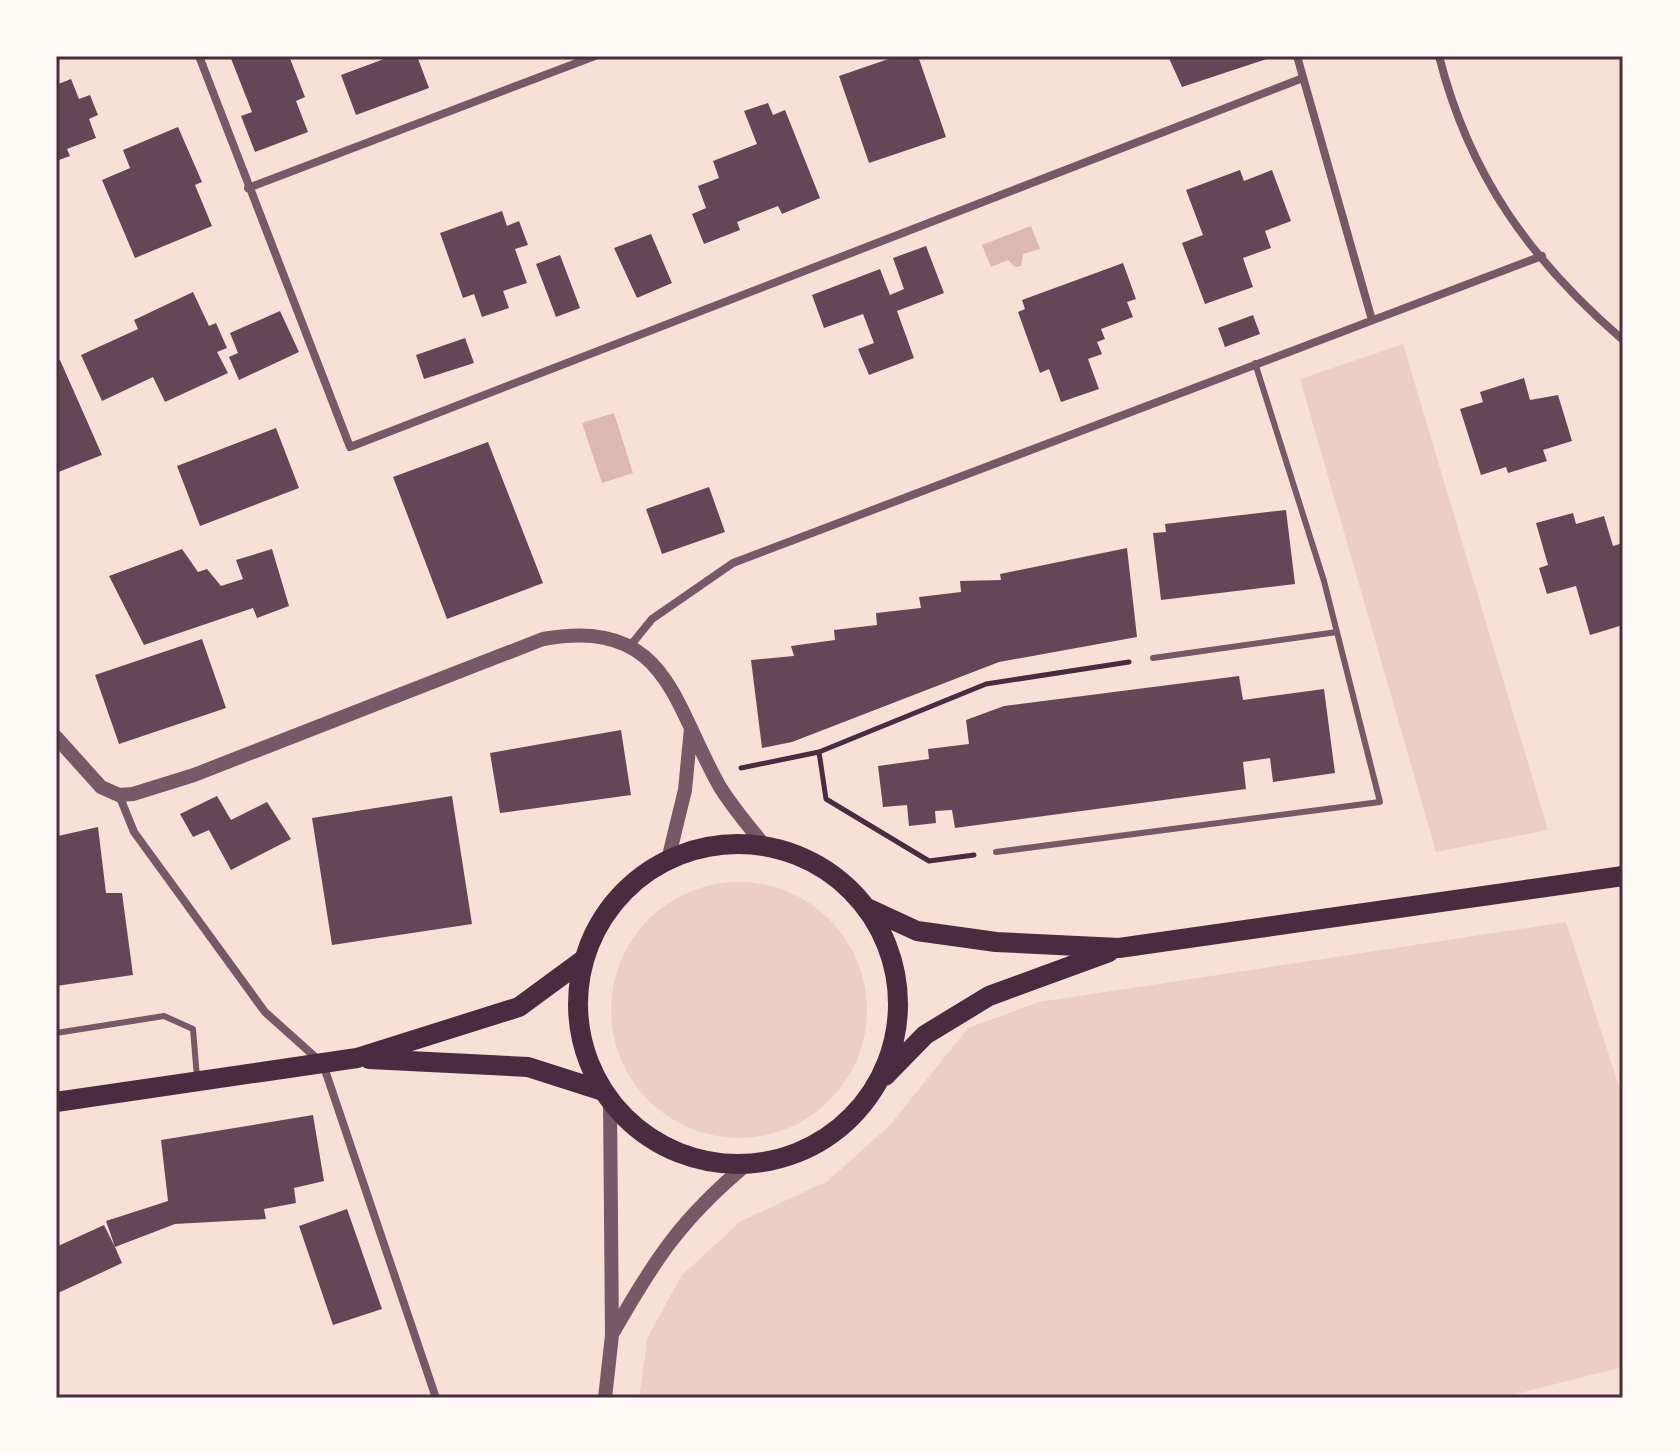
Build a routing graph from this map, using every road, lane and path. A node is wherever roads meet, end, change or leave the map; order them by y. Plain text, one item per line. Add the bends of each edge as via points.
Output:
1 (199, 56) edge
2 (595, 56) edge
3 (1297, 56) edge
4 (1439, 56) edge
5 (1303, 78) junction
6 (248, 188) junction
7 (1542, 256) junction
8 (1372, 320) junction
9 (1623, 340) edge
10 (1255, 363) junction
11 (1337, 632) junction
12 (630, 646) junction
13 (1153, 658) joint
14 (691, 723) junction
15 (56, 737) edge
16 (819, 752) junction
17 (714, 774) junction
18 (119, 795) junction
19 (765, 846) junction
20 (996, 852) joint
21 (668, 860) junction
22 (1623, 876) edge
23 (865, 907) junction
24 (1119, 948) junction
25 (583, 960) junction
26 (56, 1033) edge
27 (357, 1058) junction
28 (323, 1064) junction
29 (197, 1081) junction
30 (877, 1084) junction
31 (606, 1096) junction
32 (56, 1102) edge
33 (747, 1164) junction
34 (612, 1335) junction
35 (436, 1398) edge
36 (605, 1398) edge

1 - 6 street
2 - 6 street
3 - 5 street
4 - 7 street via 1453,112 1496,201
5 - 6 street via 350,447
5 - 8 street
7 - 8 street
7 - 9 street
8 - 10 street
10 - 11 lane
10 - 12 street via 733,563 652,619
11 - 13 lane
11 - 20 lane via 1380,802
12 - 14 street via 678,696
12 - 18 street via 608,636 577,633 543,639 194,775
13 - 16 path via 986,684
14 - 17 street
14 - 21 street via 685,790
15 - 18 street via 90,777
16 - 17 path
16 - 20 path via 826,799 929,861
17 - 19 street
18 - 28 street via 134,832 265,1012
19 - 21 main road via 699,848
19 - 23 main road via 803,858 837,878
21 - 25 main road via 615,900
22 - 24 main road
23 - 24 main road via 917,931 996,942
23 - 30 main road via 893,963 898,994 890,1056
24 - 30 main road via 989,996 925,1035
25 - 27 main road via 519,1007
25 - 31 main road via 577,993 579,1027 588,1061
26 - 29 lane via 164,1016 193,1029
27 - 28 main road
27 - 31 main road via 528,1067
28 - 29 main road
28 - 35 street
29 - 32 main road
30 - 33 main road via 853,1116 822,1140 786,1156
31 - 33 main road via 637,1129 671,1149 708,1161
31 - 34 street
33 - 34 street via 705,1199 656,1257
34 - 36 street

